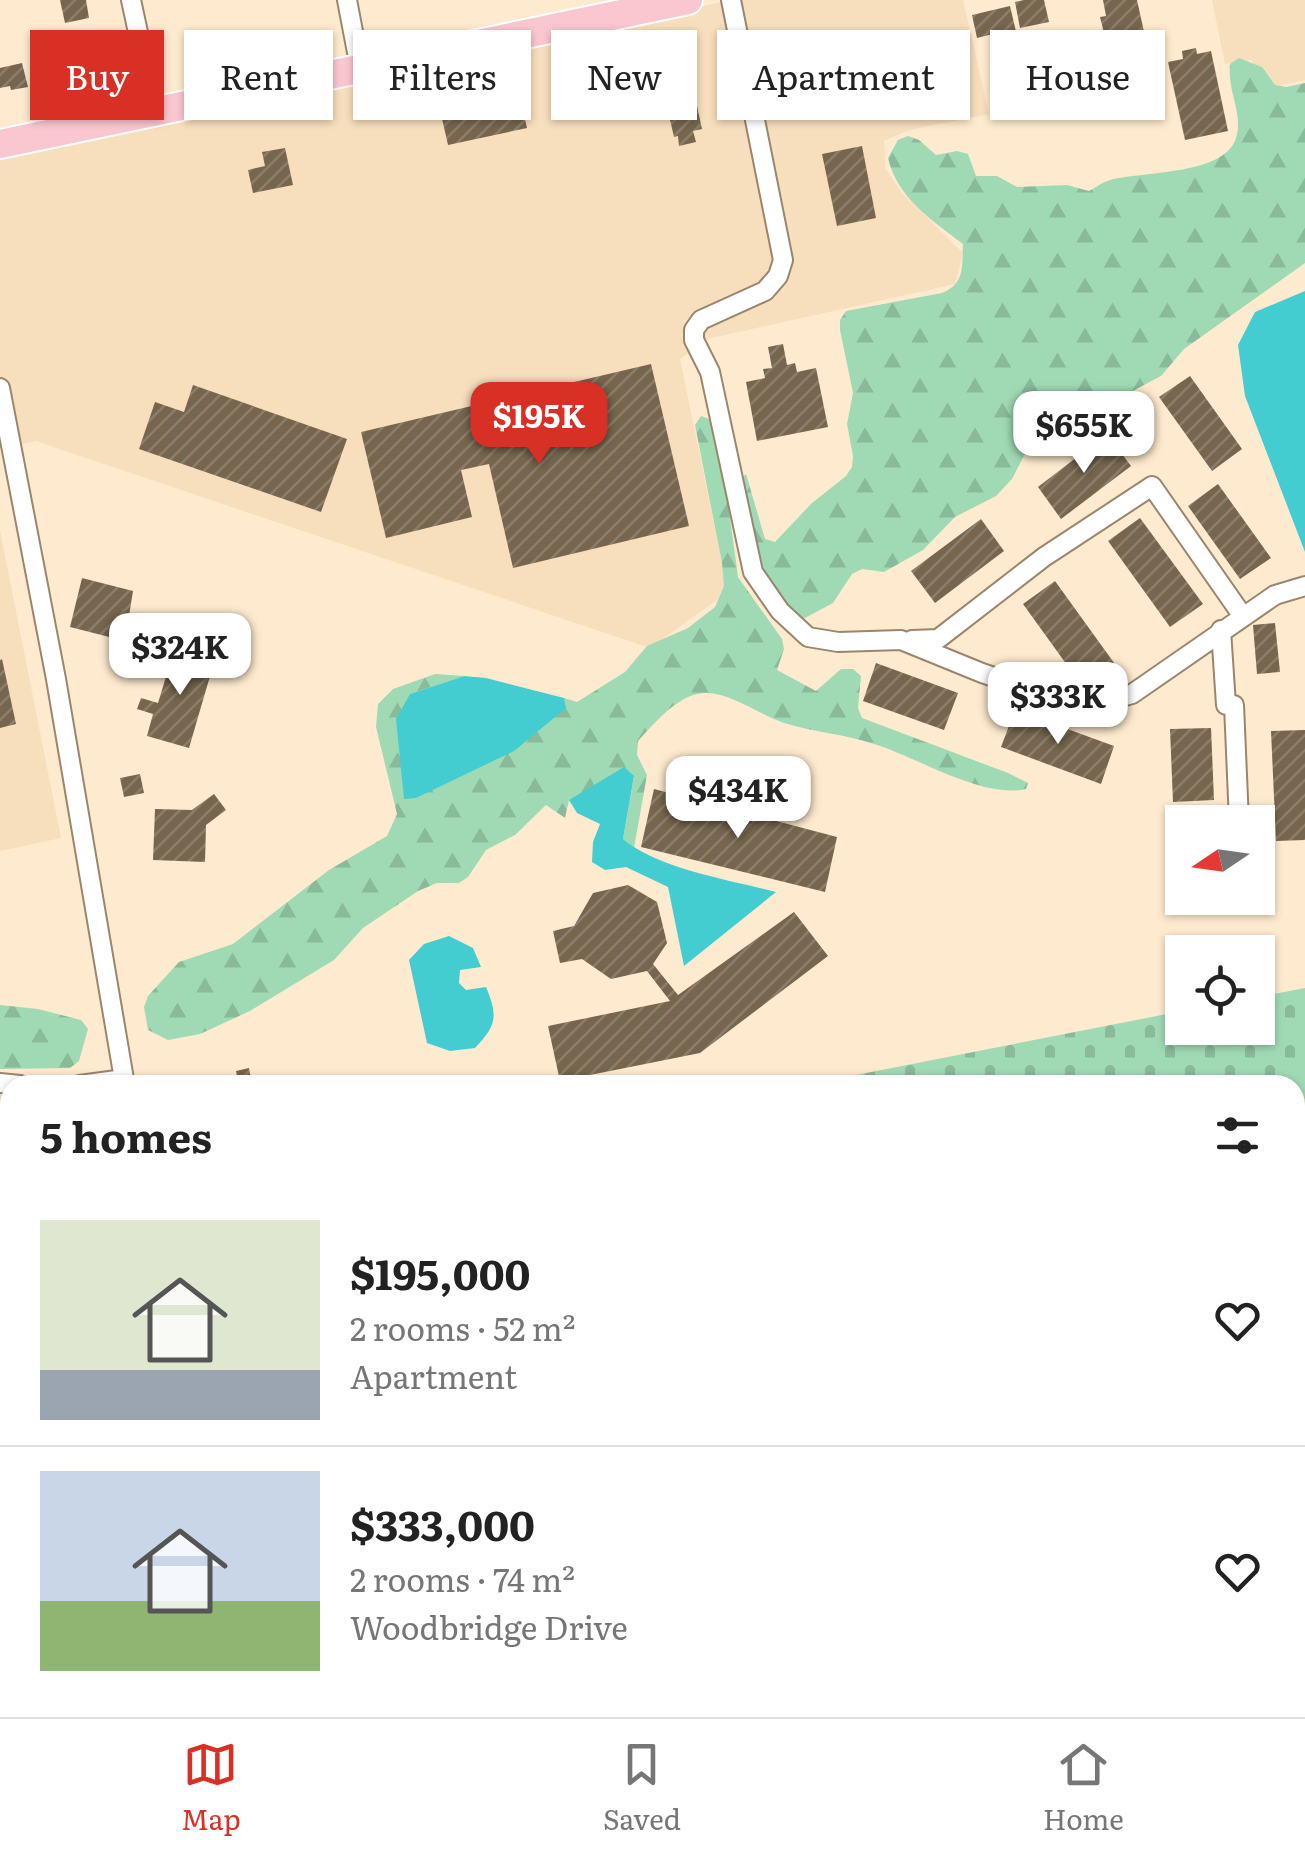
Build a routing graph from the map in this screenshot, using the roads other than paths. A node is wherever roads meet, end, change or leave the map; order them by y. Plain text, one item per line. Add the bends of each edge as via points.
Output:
1 (131, 0) edge
2 (347, 0) edge
3 (688, 0) edge
4 (731, 0) edge
5 (137, 30) edge
6 (353, 31) edge
7 (531, 33) edge
8 (353, 69) edge
9 (164, 109) edge
10 (113, 120) edge
11 (0, 144) edge
12 (0, 388) edge
13 (1305, 586) edge
14 (1242, 615) junction
15 (1221, 630) junction
16 (901, 640) junction
17 (1238, 805) edge
18 (123, 1075) edge

1 - 5 street
2 - 6 street
3 - 7 main road
4 - 16 street via 783,260 772,284 701,320 694,340 710,372 753,572 808,637
8 - 9 main road
10 - 11 main road
12 - 18 street
13 - 14 street via 1275,594
14 - 15 street
14 - 16 street via 1152,486 938,639
15 - 16 street via 1132,694 1090,706
15 - 17 street via 1226,705 1234,704

